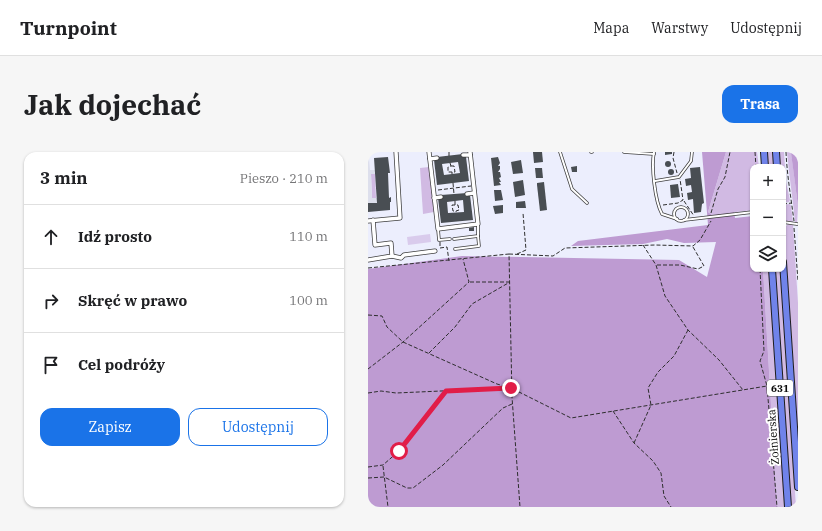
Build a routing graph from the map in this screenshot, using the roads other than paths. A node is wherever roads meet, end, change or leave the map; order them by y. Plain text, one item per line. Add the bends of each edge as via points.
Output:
1 (396, 152) edge
2 (429, 152) edge
3 (560, 152) edge
4 (624, 152) edge
5 (692, 152) edge
6 (764, 152) edge
7 (776, 152) edge
8 (470, 153) edge
9 (654, 153) edge
10 (463, 155) dead end
11 (437, 158) dead end
12 (430, 159) junction
13 (765, 164) edge
14 (777, 164) edge
15 (655, 181) junction
16 (474, 193) junction
17 (467, 194) dead end
18 (441, 197) dead end
19 (434, 198) junction
20 (587, 203) dead end
21 (750, 212) edge
22 (677, 219) junction
23 (373, 220) junction
24 (684, 220) junction
25 (368, 221) edge
26 (786, 222) edge
27 (478, 224) junction
28 (796, 224) road end
29 (438, 229) junction
30 (478, 236) junction
31 (450, 239) dead end
32 (454, 239) dead end
33 (454, 249) dead end
34 (435, 251) dead end
35 (392, 256) junction
36 (368, 260) edge
37 (772, 272) edge
38 (784, 272) edge
39 (798, 487) edge
40 (788, 507) edge

1 - 23 street via 400,218
2 - 12 street
3 - 20 lane via 572,189
4 - 9 lane
5 - 15 lane via 691,161 679,177
6 - 13 main road
7 - 14 main road
8 - 10 street
8 - 16 street
9 - 15 lane
11 - 12 street
12 - 19 street
15 - 22 lane via 658,205 662,214
16 - 17 street
16 - 27 street
18 - 19 street
19 - 29 street
21 - 24 lane
22 - 24 lane
22 - 24 lane via 674,210 683,207 688,214
23 - 25 street
23 - 35 street via 375,245 391,243
26 - 28 lane
27 - 29 street
27 - 30 lane
29 - 31 lane via 439,240
30 - 32 lane
30 - 33 lane via 479,246
34 - 35 street via 404,255 401,258
35 - 36 street
37 - 40 main road, Żołnierska / 631
38 - 39 main road, Żołnierska / 631

